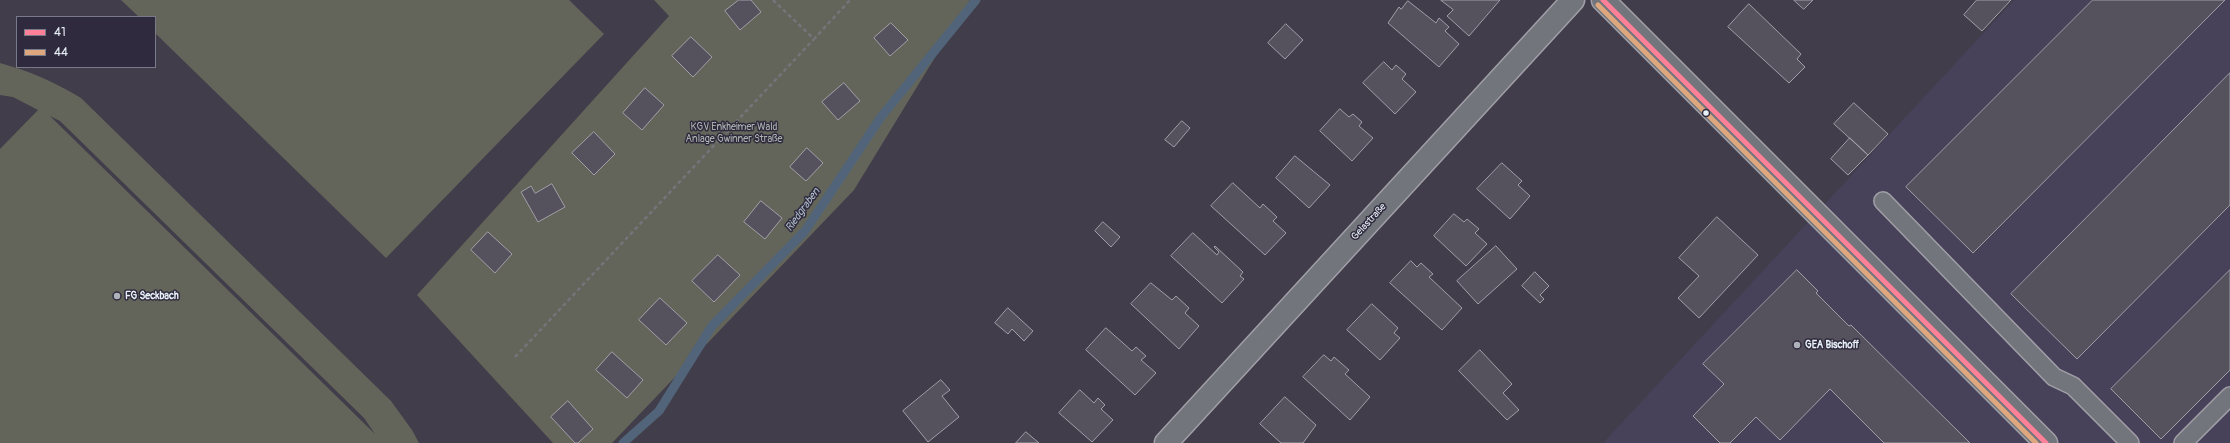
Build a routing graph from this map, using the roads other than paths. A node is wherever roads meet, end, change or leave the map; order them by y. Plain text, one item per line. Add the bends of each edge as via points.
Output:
1 (1573, 0) edge
2 (1613, 3) edge
3 (1883, 201) dead end
4 (2230, 396) edge
5 (1166, 443) edge
6 (2046, 443) edge
7 (2130, 443) edge
8 (2183, 443) edge

1 - 5 street, Gelastraße
2 - 6 street
3 - 7 lane via 2054,377 2073,386
4 - 8 lane

